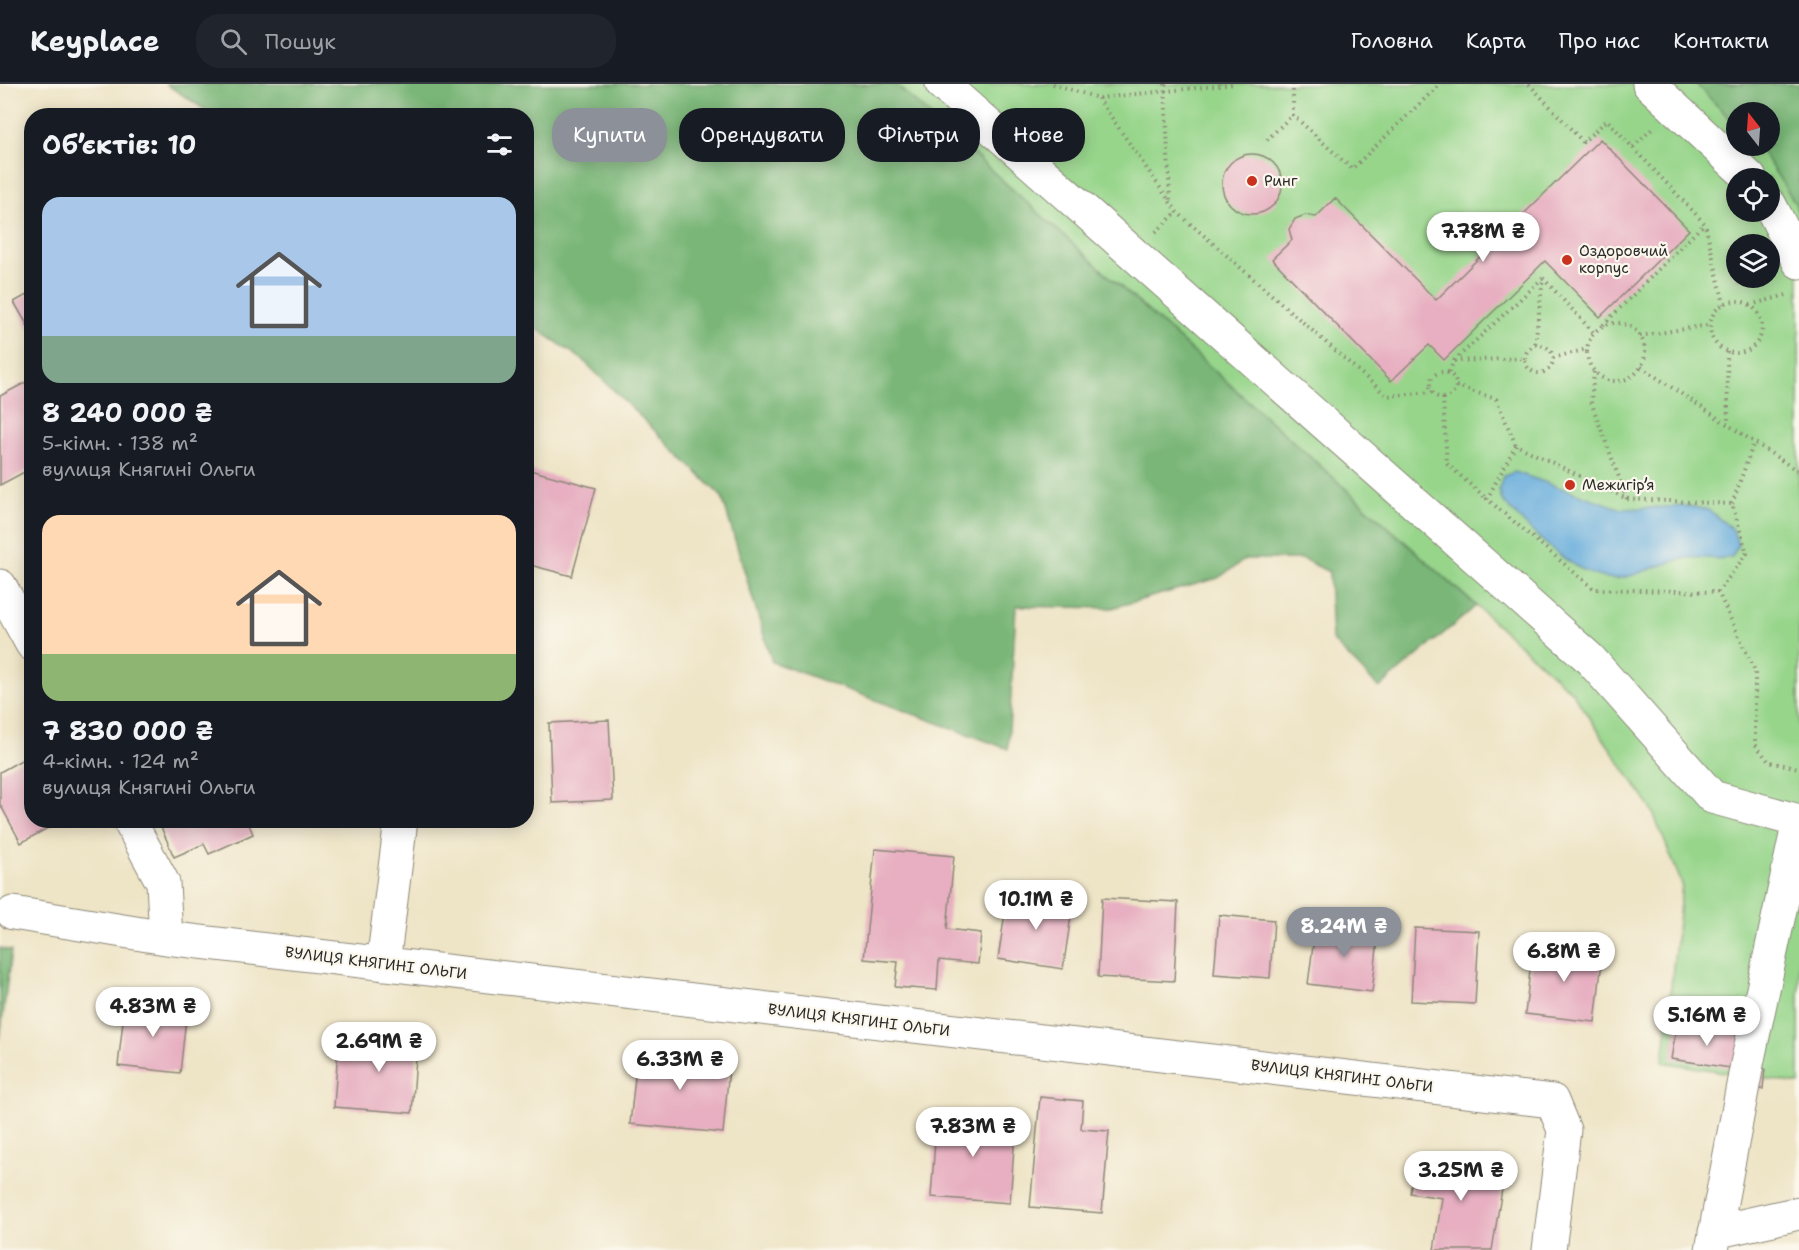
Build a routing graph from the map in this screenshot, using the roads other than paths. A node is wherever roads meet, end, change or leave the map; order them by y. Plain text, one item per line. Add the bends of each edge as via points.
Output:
1 (942, 84) edge
2 (1649, 84) edge
3 (1739, 168) edge
4 (1779, 222) edge
5 (1799, 262) edge
6 (0, 586) edge
7 (24, 630) edge
8 (1799, 821) edge
9 (133, 828) edge
10 (400, 828) edge
11 (12, 913) dead end
12 (166, 938) junction
13 (383, 964) junction
14 (1799, 1213) edge
15 (1713, 1241) edge
16 (1549, 1250) edge

1 - 8 street via 1589,658 1712,797
2 - 3 street
4 - 5 street
6 - 7 street
8 - 15 street
9 - 12 street via 163,883
10 - 13 street
11 - 12 street, ВУЛИЦЯ КНЯГИНІ ОЛЬГИ
12 - 13 street, ВУЛИЦЯ КНЯГИНІ ОЛЬГИ
13 - 16 street, ВУЛИЦЯ КНЯГИНІ ОЛЬГИ via 1552,1101 1564,1130
14 - 15 street

